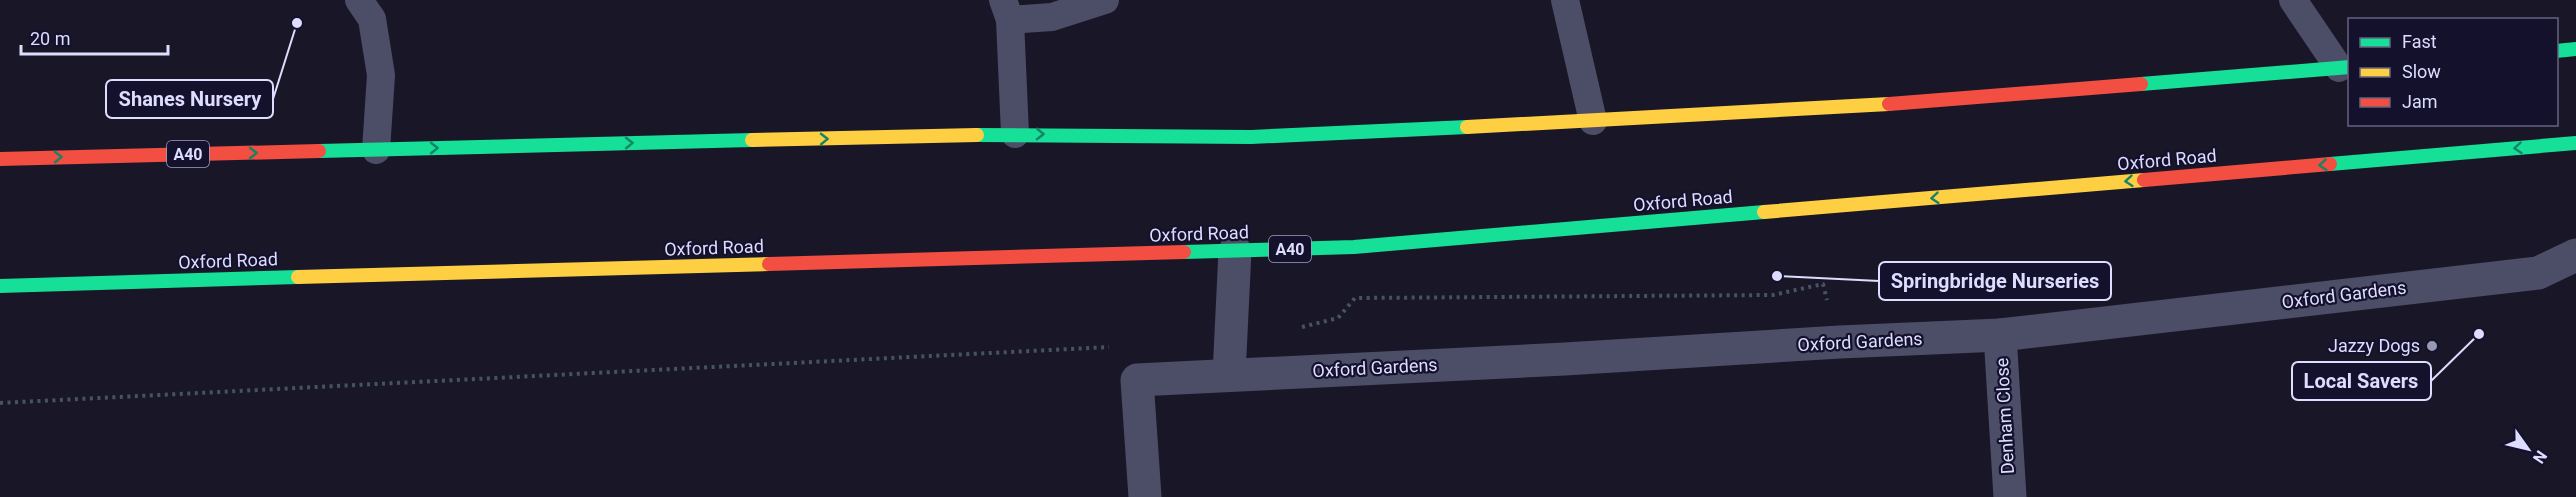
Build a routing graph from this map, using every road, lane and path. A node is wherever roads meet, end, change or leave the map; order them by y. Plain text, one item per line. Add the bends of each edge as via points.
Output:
1 (359, 0) edge
2 (1105, 0) edge
3 (1565, 0) edge
4 (2293, 0) edge
5 (1006, 10) edge
6 (2576, 49) edge
7 (2558, 51) edge
8 (2344, 68) edge
9 (1593, 121) junction
10 (1015, 134) junction
11 (2576, 143) edge
12 (376, 150) junction
13 (0, 159) edge
14 (1235, 251) junction
15 (2576, 255) edge
16 (0, 286) edge
17 (1296, 328) dead end
18 (2000, 335) junction
19 (1840, 342) junction
20 (1228, 375) junction
21 (1137, 380) junction
22 (0, 403) edge
23 (1145, 497) edge
24 (2010, 497) edge

1 - 12 lane via 372,19 381,75
2 - 5 lane via 1053,17
3 - 9 lane
4 - 8 lane
5 - 10 lane
6 - 7 highway
8 - 9 highway, A40 via 1910,103
10 -> 9 highway, A40 via 1251,136
12 -> 10 highway, A40
11 -> 14 highway, Oxford Road / A40 via 1354,247
13 -> 12 highway, A40
14 - 16 highway, Oxford Road / A40
14 - 20 street
15 - 18 street, Oxford Gardens via 2538,273
17 - 19 path via 1338,318 1355,298 1773,295 1823,284
18 - 19 street, Oxford Gardens
18 - 24 street, Denham Close
19 - 20 street, Oxford Gardens
20 - 21 street, Oxford Gardens
21 - 22 path via 1125,346
21 - 23 street

